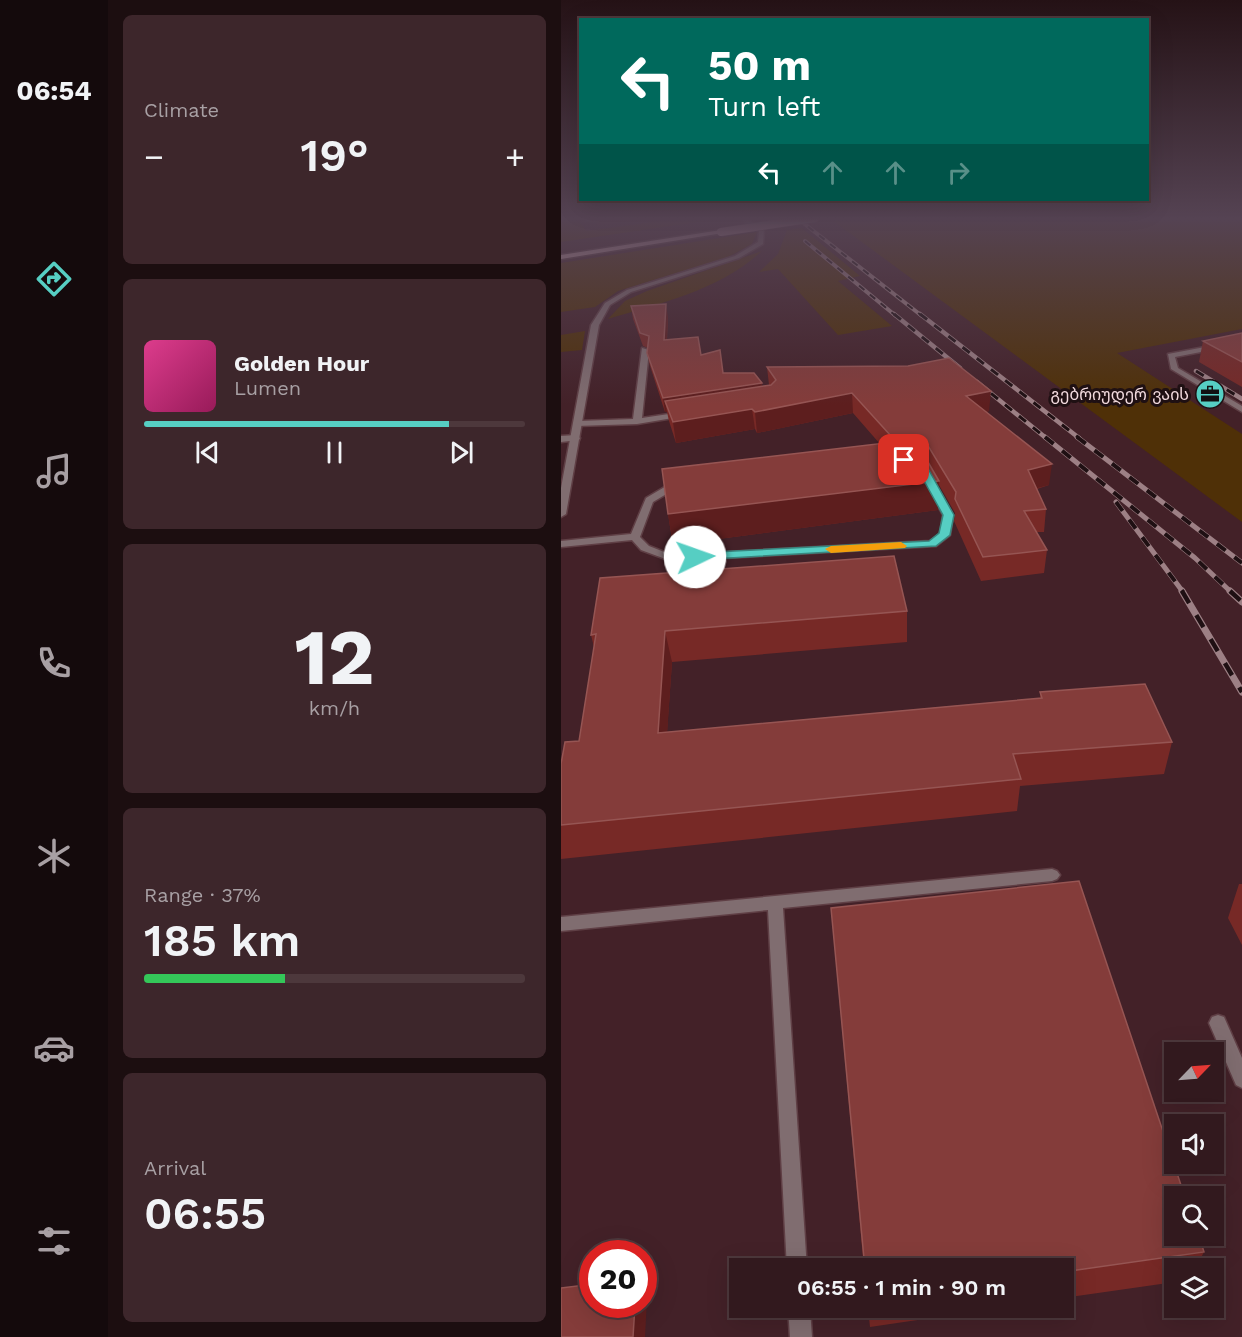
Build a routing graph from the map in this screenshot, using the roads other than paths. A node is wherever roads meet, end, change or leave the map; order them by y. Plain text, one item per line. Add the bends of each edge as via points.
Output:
1 (662, 280) edge
2 (1242, 342) edge
3 (645, 350) edge
4 (1242, 410) edge
5 (693, 413) edge
6 (637, 421) junction
7 (579, 424) junction
8 (576, 438) junction
9 (561, 439) edge
10 (561, 514) edge
11 (635, 537) junction
12 (561, 544) edge
13 (1052, 875) dead end
14 (775, 904) junction
15 (561, 924) edge
16 (1218, 1023) dead end
17 (1242, 1079) edge
18 (796, 1258) edge
19 (800, 1318) edge
20 (801, 1337) edge

1 - 7 street via 629,291 607,304 595,325
2 - 4 street via 1171,356 1175,369
3 - 6 street
5 - 6 street
6 - 7 street
7 - 8 street
8 - 9 street
8 - 10 street
11 - 11 street via 645,548 671,558 932,544 945,535 948,515 922,468 904,460 671,487 649,500
11 - 12 street
13 - 14 street
14 - 15 street
14 - 18 street
16 - 17 street
19 - 20 street

